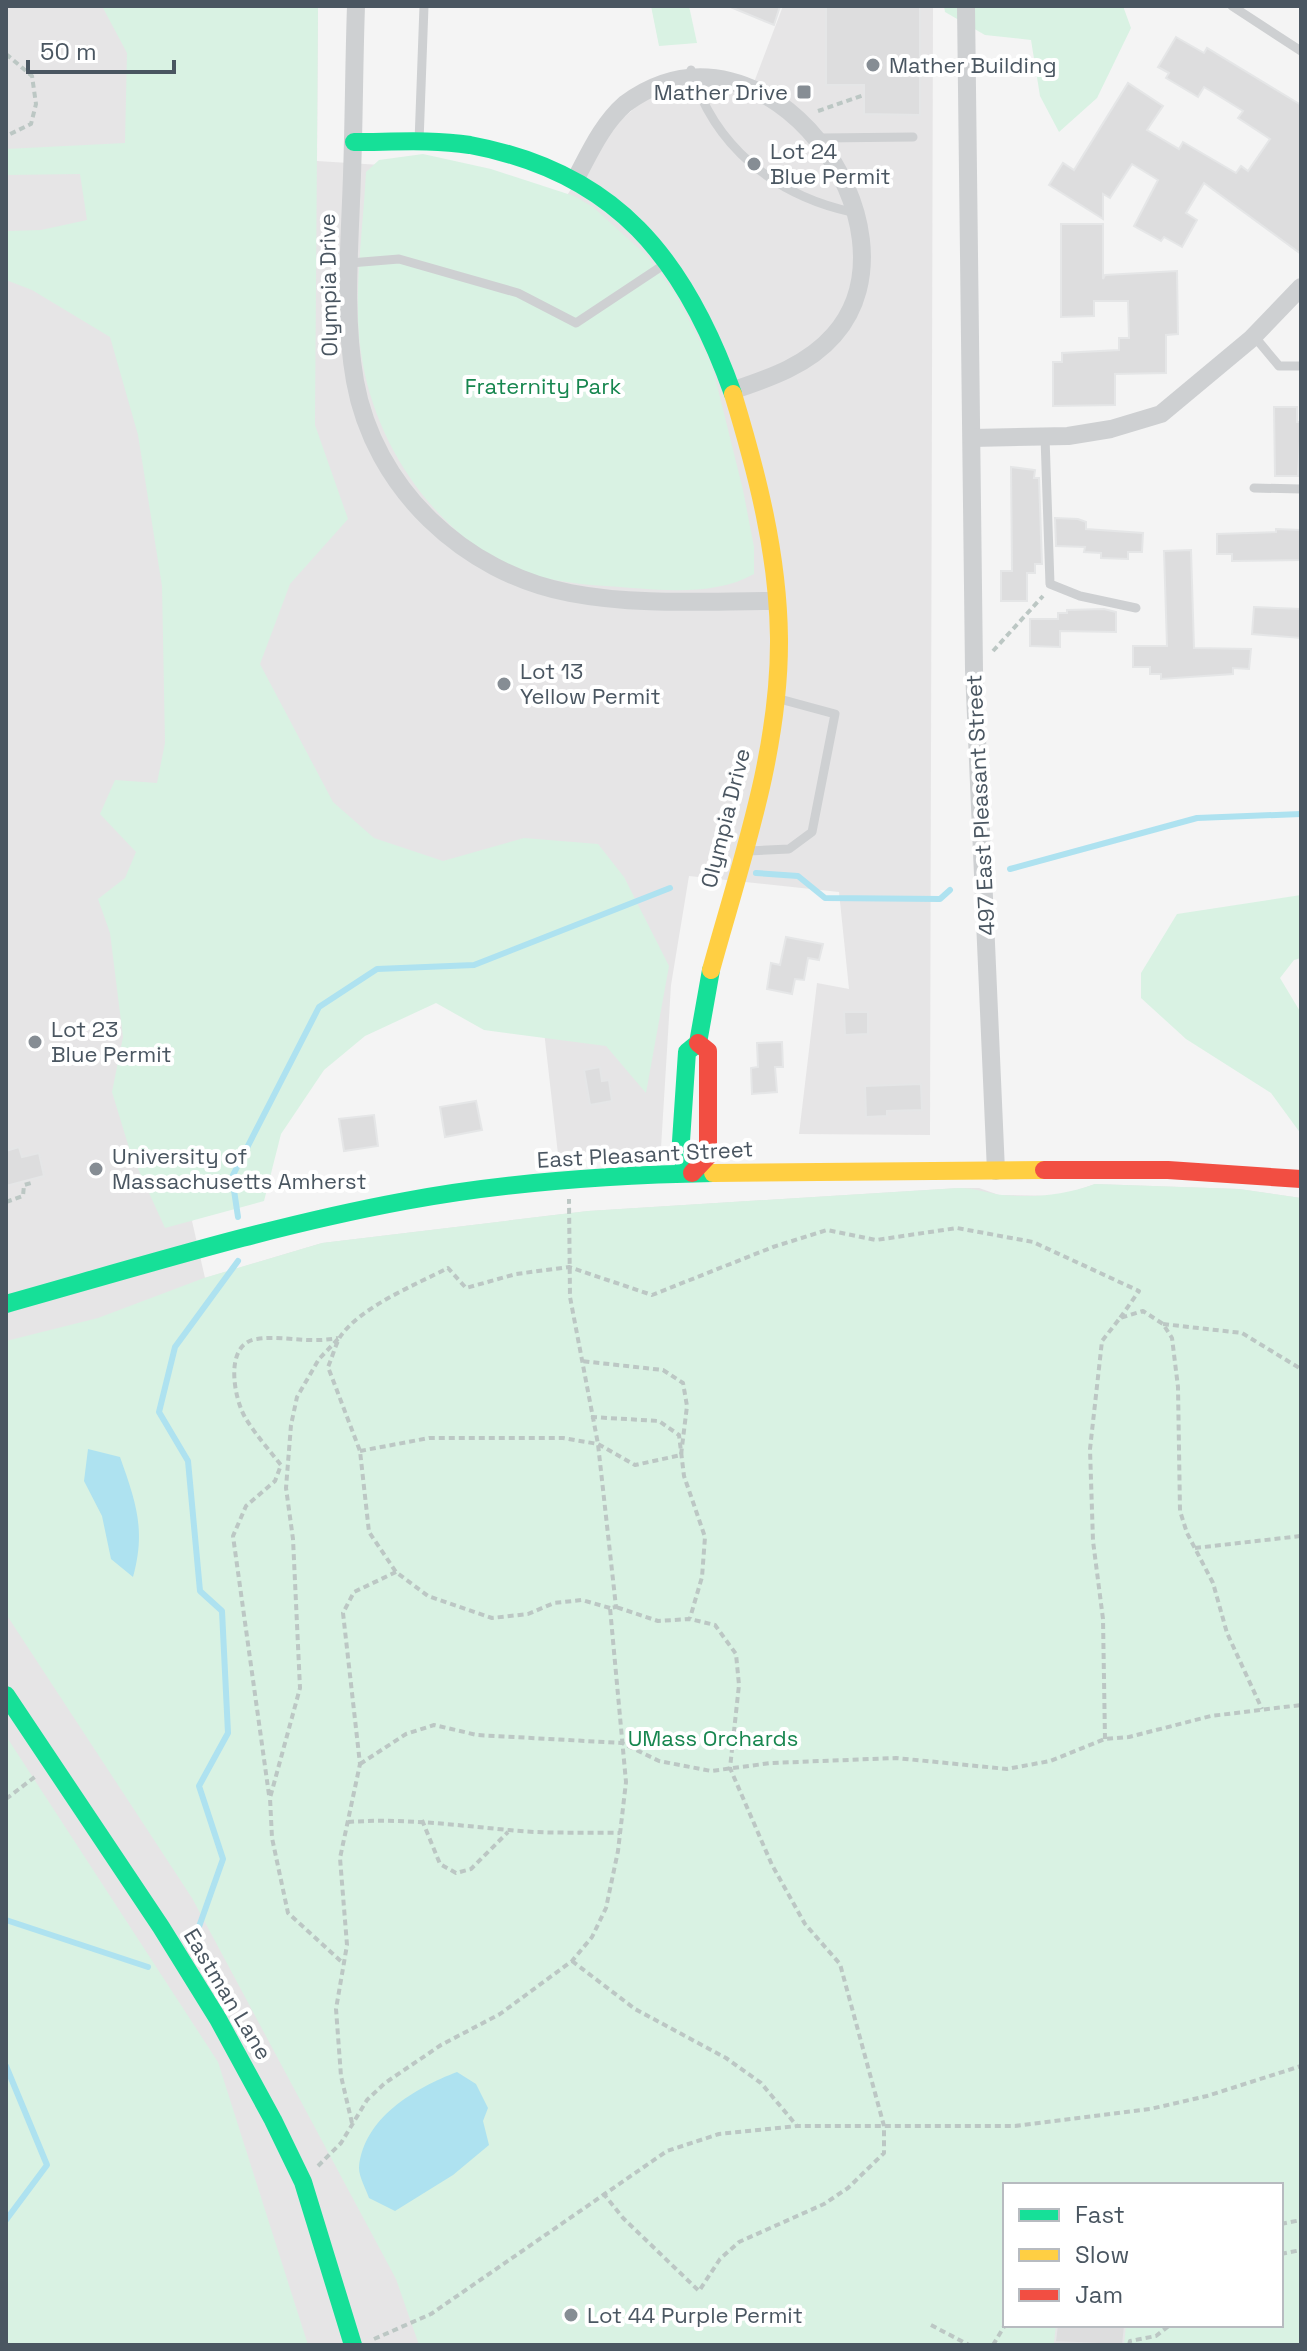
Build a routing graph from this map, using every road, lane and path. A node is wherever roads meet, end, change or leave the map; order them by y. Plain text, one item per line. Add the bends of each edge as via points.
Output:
1 (356, 6) edge
2 (424, 6) edge
3 (966, 6) edge
4 (1232, 6) edge
5 (1301, 51) edge
6 (6, 54) edge
7 (691, 70) junction
8 (864, 95) dead end
9 (818, 111) dead end
10 (6, 136) edge
11 (913, 137) dead end
12 (822, 138) junction
13 (354, 142) junction
14 (419, 142) junction
15 (575, 180) junction
16 (855, 212) junction
17 (669, 261) junction
18 (350, 263) junction
19 (1301, 287) edge
20 (1254, 336) junction
21 (1301, 366) edge
22 (734, 390) junction
23 (1045, 437) junction
24 (972, 438) junction
25 (1254, 488) dead end
26 (1301, 489) edge
27 (1052, 585) junction
28 (775, 601) junction
29 (1136, 608) dead end
30 (993, 651) dead end
31 (776, 698) junction
32 (746, 851) junction
33 (698, 1043) junction
34 (996, 1171) junction
35 (692, 1173) junction
36 (1301, 1179) edge
37 (31, 1180) dead end
38 (569, 1180) junction
39 (6, 1202) edge
40 (569, 1267) junction
41 (6, 1304) edge
42 (1120, 1318) junction
43 (1163, 1324) junction
44 (340, 1337) junction
45 (581, 1361) junction
46 (1301, 1369) edge
47 (591, 1417) junction
48 (598, 1444) junction
49 (360, 1451) junction
50 (681, 1455) junction
51 (1301, 1536) edge
52 (1195, 1548) junction
53 (396, 1572) junction
54 (613, 1608) junction
55 (690, 1619) junction
56 (6, 1695) edge
57 (1301, 1705) edge
58 (1262, 1709) junction
59 (1105, 1739) junction
60 (622, 1743) junction
61 (49, 1761) junction
62 (360, 1764) junction
63 (730, 1768) junction
64 (270, 1798) junction
65 (6, 1799) edge
66 (422, 1820) junction
67 (348, 1822) junction
68 (509, 1830) junction
69 (620, 1833) junction
70 (572, 1961) junction
71 (344, 1964) junction
72 (1301, 2066) edge
73 (352, 2124) junction
74 (797, 2126) junction
75 (884, 2126) junction
76 (303, 2182) junction
77 (603, 2193) junction
78 (931, 2325) dead end
79 (1004, 2327) edge
80 (1167, 2327) edge
81 (952, 2337) junction
82 (361, 2343) edge
83 (952, 2345) edge
84 (969, 2345) edge
85 (993, 2345) edge
86 (1129, 2345) edge

1 - 13 street
2 - 14 lane
3 - 24 street, 497 East Pleasant Street
4 - 5 lane
6 - 10 path via 32,76 36,104 31,124
7 - 12 street via 739,73 765,86 795,106
7 - 15 street via 660,79 623,106
7 - 16 lane via 701,102 728,145 769,179 818,204
8 - 9 path
11 - 12 lane
12 - 16 street via 838,164
13 - 14 street
13 - 18 street, Olympia Drive
14 - 15 street via 491,149
15 - 17 street via 640,229
16 - 22 street via 862,254 858,284 835,333 792,367
17 - 18 lane via 576,323 518,293 399,259
17 - 22 street via 699,306
18 - 28 street, Olympia Drive via 351,351 364,415 402,487 446,536 503,572 568,593 666,603
19 - 20 street
20 - 21 lane via 1279,366
20 - 23 street via 1161,414 1111,429
22 - 28 street, Olympia Drive via 767,518
23 - 24 street
23 - 27 lane via 1046,566
24 - 34 street, 497 East Pleasant Street via 974,670
25 - 26 lane
27 - 29 lane
27 - 30 path
28 - 31 street, Olympia Drive
31 - 32 street, Olympia Drive
31 - 32 lane via 835,714 812,832 789,849
32 - 33 street, Olympia Drive via 724,920
33 - 35 street, Olympia Drive via 687,1052 680,1156
33 - 35 street, Olympia Drive via 708,1051 708,1156
34 - 35 street, East Pleasant Street
34 - 36 street, East Pleasant Street via 1213,1170
35 - 38 street, East Pleasant Street
37 - 39 path via 24,1185 23,1196
38 - 40 path
38 - 41 street, East Pleasant Street via 466,1191 289,1224
40 - 42 path via 652,1295 827,1230 876,1240 957,1228 1033,1242 1139,1291
40 - 44 path via 466,1288 448,1268 384,1301
40 - 45 path
42 - 43 path via 1143,1311
42 - 59 path via 1102,1341 1090,1449 1093,1541 1103,1619
43 - 46 path via 1242,1333
43 - 52 path via 1172,1338 1178,1387 1180,1511
44 - 49 path via 328,1367
44 - 64 path via 319,1359 297,1397 291,1425 286,1488 300,1688
44 - 64 path via 311,1343 255,1339 242,1346 233,1367 244,1416 281,1465 275,1481 246,1506 233,1536
45 - 47 path
45 - 50 path via 663,1370 683,1383 687,1406
47 - 48 path
47 - 50 path via 659,1421 679,1435
48 - 49 path via 470,1435
48 - 50 path via 635,1465
48 - 54 path
49 - 53 path via 369,1532
50 - 55 path via 705,1537 702,1577
51 - 52 path
52 - 58 path
53 - 54 path via 428,1596 492,1618 582,1600
53 - 62 path via 354,1592 343,1613
54 - 55 path via 658,1621
54 - 60 path
55 - 63 path via 715,1625 736,1654 739,1685
56 - 61 street, Eastman Lane
57 - 58 path
58 - 59 path
59 - 63 path via 1050,1761 1007,1769 896,1758
60 - 62 path via 477,1735 434,1725 406,1734
60 - 63 path via 659,1761 711,1771
60 - 69 path via 626,1782
61 - 65 path
61 - 76 street, Eastman Lane via 218,2019
62 - 67 path
63 - 75 path via 772,1865 805,1924 840,1964
64 - 71 path via 272,1838 288,1913
66 - 67 path
66 - 68 path
66 - 68 path via 440,1864 456,1873 471,1869
67 - 71 path via 340,1858
68 - 69 path
69 - 70 path via 606,1908
70 - 73 path via 500,2014 385,2083
70 - 74 path via 635,2009 761,2083
71 - 73 path via 336,2009 341,2076
72 - 75 path via 1150,2109 1015,2126
73 - 76 path
74 - 75 path
74 - 77 path via 719,2134 667,2151
75 - 77 path via 884,2153 848,2188 739,2242 699,2291
76 - 82 street, Eastman Lane
77 - 82 path via 431,2314
78 - 81 path
79 - 85 path
80 - 86 path
81 - 83 path
81 - 84 path

